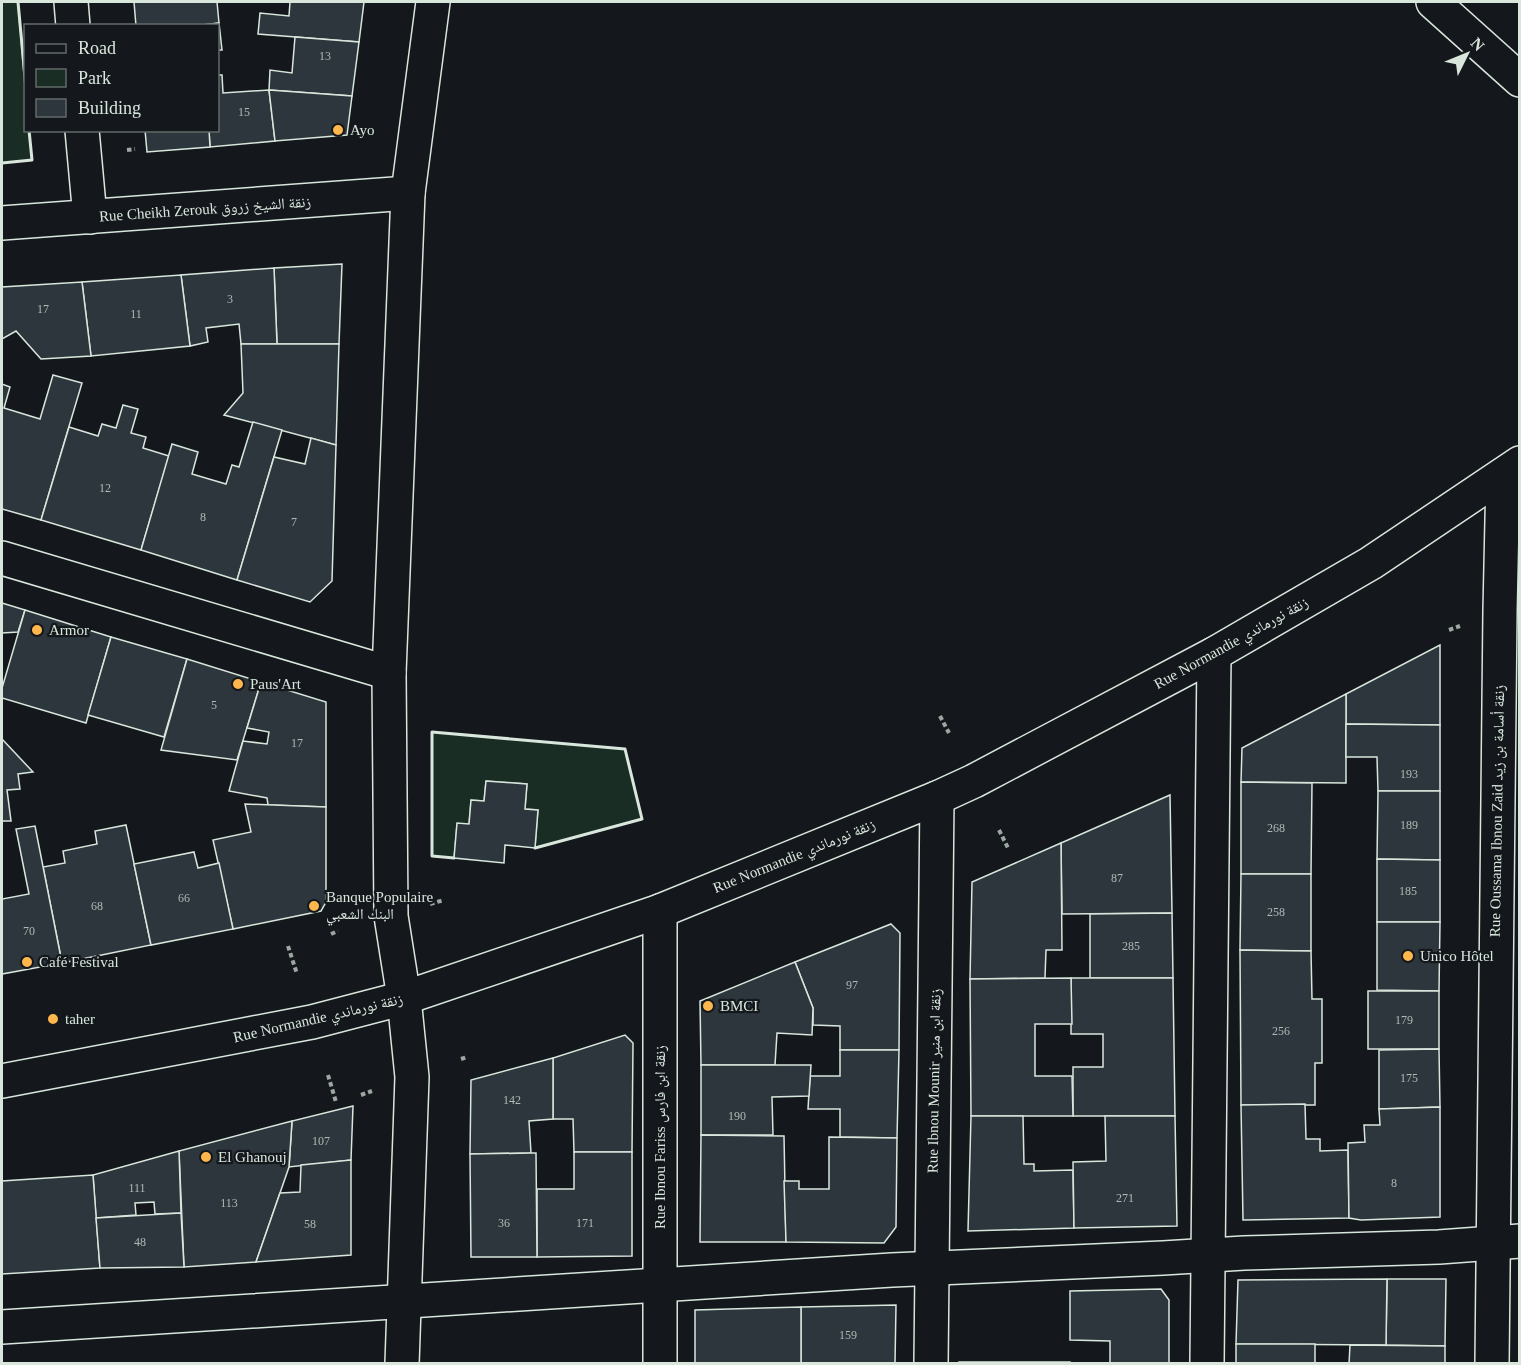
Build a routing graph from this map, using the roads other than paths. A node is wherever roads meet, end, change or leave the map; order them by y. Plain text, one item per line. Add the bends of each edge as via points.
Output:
1 (71, 2) edge
2 (434, 2) edge
3 (1433, 2) edge
4 (73, 24) edge
5 (1520, 80) edge
6 (82, 132) edge
7 (408, 193) junction
8 (90, 217) junction
9 (2, 224) edge
10 (1511, 469) edge
11 (2, 558) edge
12 (1214, 654) junction
13 (389, 673) junction
14 (937, 798) junction
15 (660, 910) junction
16 (404, 998) junction
17 (2, 1082) edge
18 (1506, 1242) edge
19 (1208, 1256) junction
20 (932, 1268) junction
21 (661, 1284) junction
22 (405, 1300) junction
23 (2, 1327) edge
24 (402, 1364) edge
25 (660, 1364) edge
26 (931, 1364) edge
27 (1207, 1364) edge
28 (1492, 1364) edge

1 - 4 street
2 - 7 street
3 - 5 street
6 - 8 street
7 - 8 street, Rue Cheikh Zerouk زنقة الشيخ زروق
7 - 13 street
8 - 9 street, Rue Cheikh Zerouk زنقة الشيخ زروق
10 - 12 street, Rue Normandie زنقة نورماندي via 1371,563
10 - 18 street, Rue Oussama Ibnou Zaid زنقة أسامة بن زيد via 1500,610
11 - 13 street
12 - 14 street, Rue Normandie زنقة نورماندي
12 - 19 street
13 - 16 street via 391,916
14 - 15 street, Rue Normandie زنقة نورماندي
14 - 20 street, Rue Ibnou Mounir زنقة ابن منير
15 - 16 street, Rue Normandie زنقة نورماندي
15 - 21 street, Rue Ibnou Fariss زنقة ابن فارس
16 - 17 street, Rue Normandie زنقة نورماندي via 312,1022
16 - 22 street via 412,1077
18 - 19 street
18 - 28 street, Rue Oussama Ibnou Zaid زنقة أسامة بن زيد
19 - 20 street
19 - 27 street
20 - 21 street
20 - 26 street, Rue Ibnou Mounir زنقة ابن منير
21 - 22 street
21 - 25 street, Rue Ibnou Fariss زنقة ابن فارس
22 - 23 street
22 - 24 street

